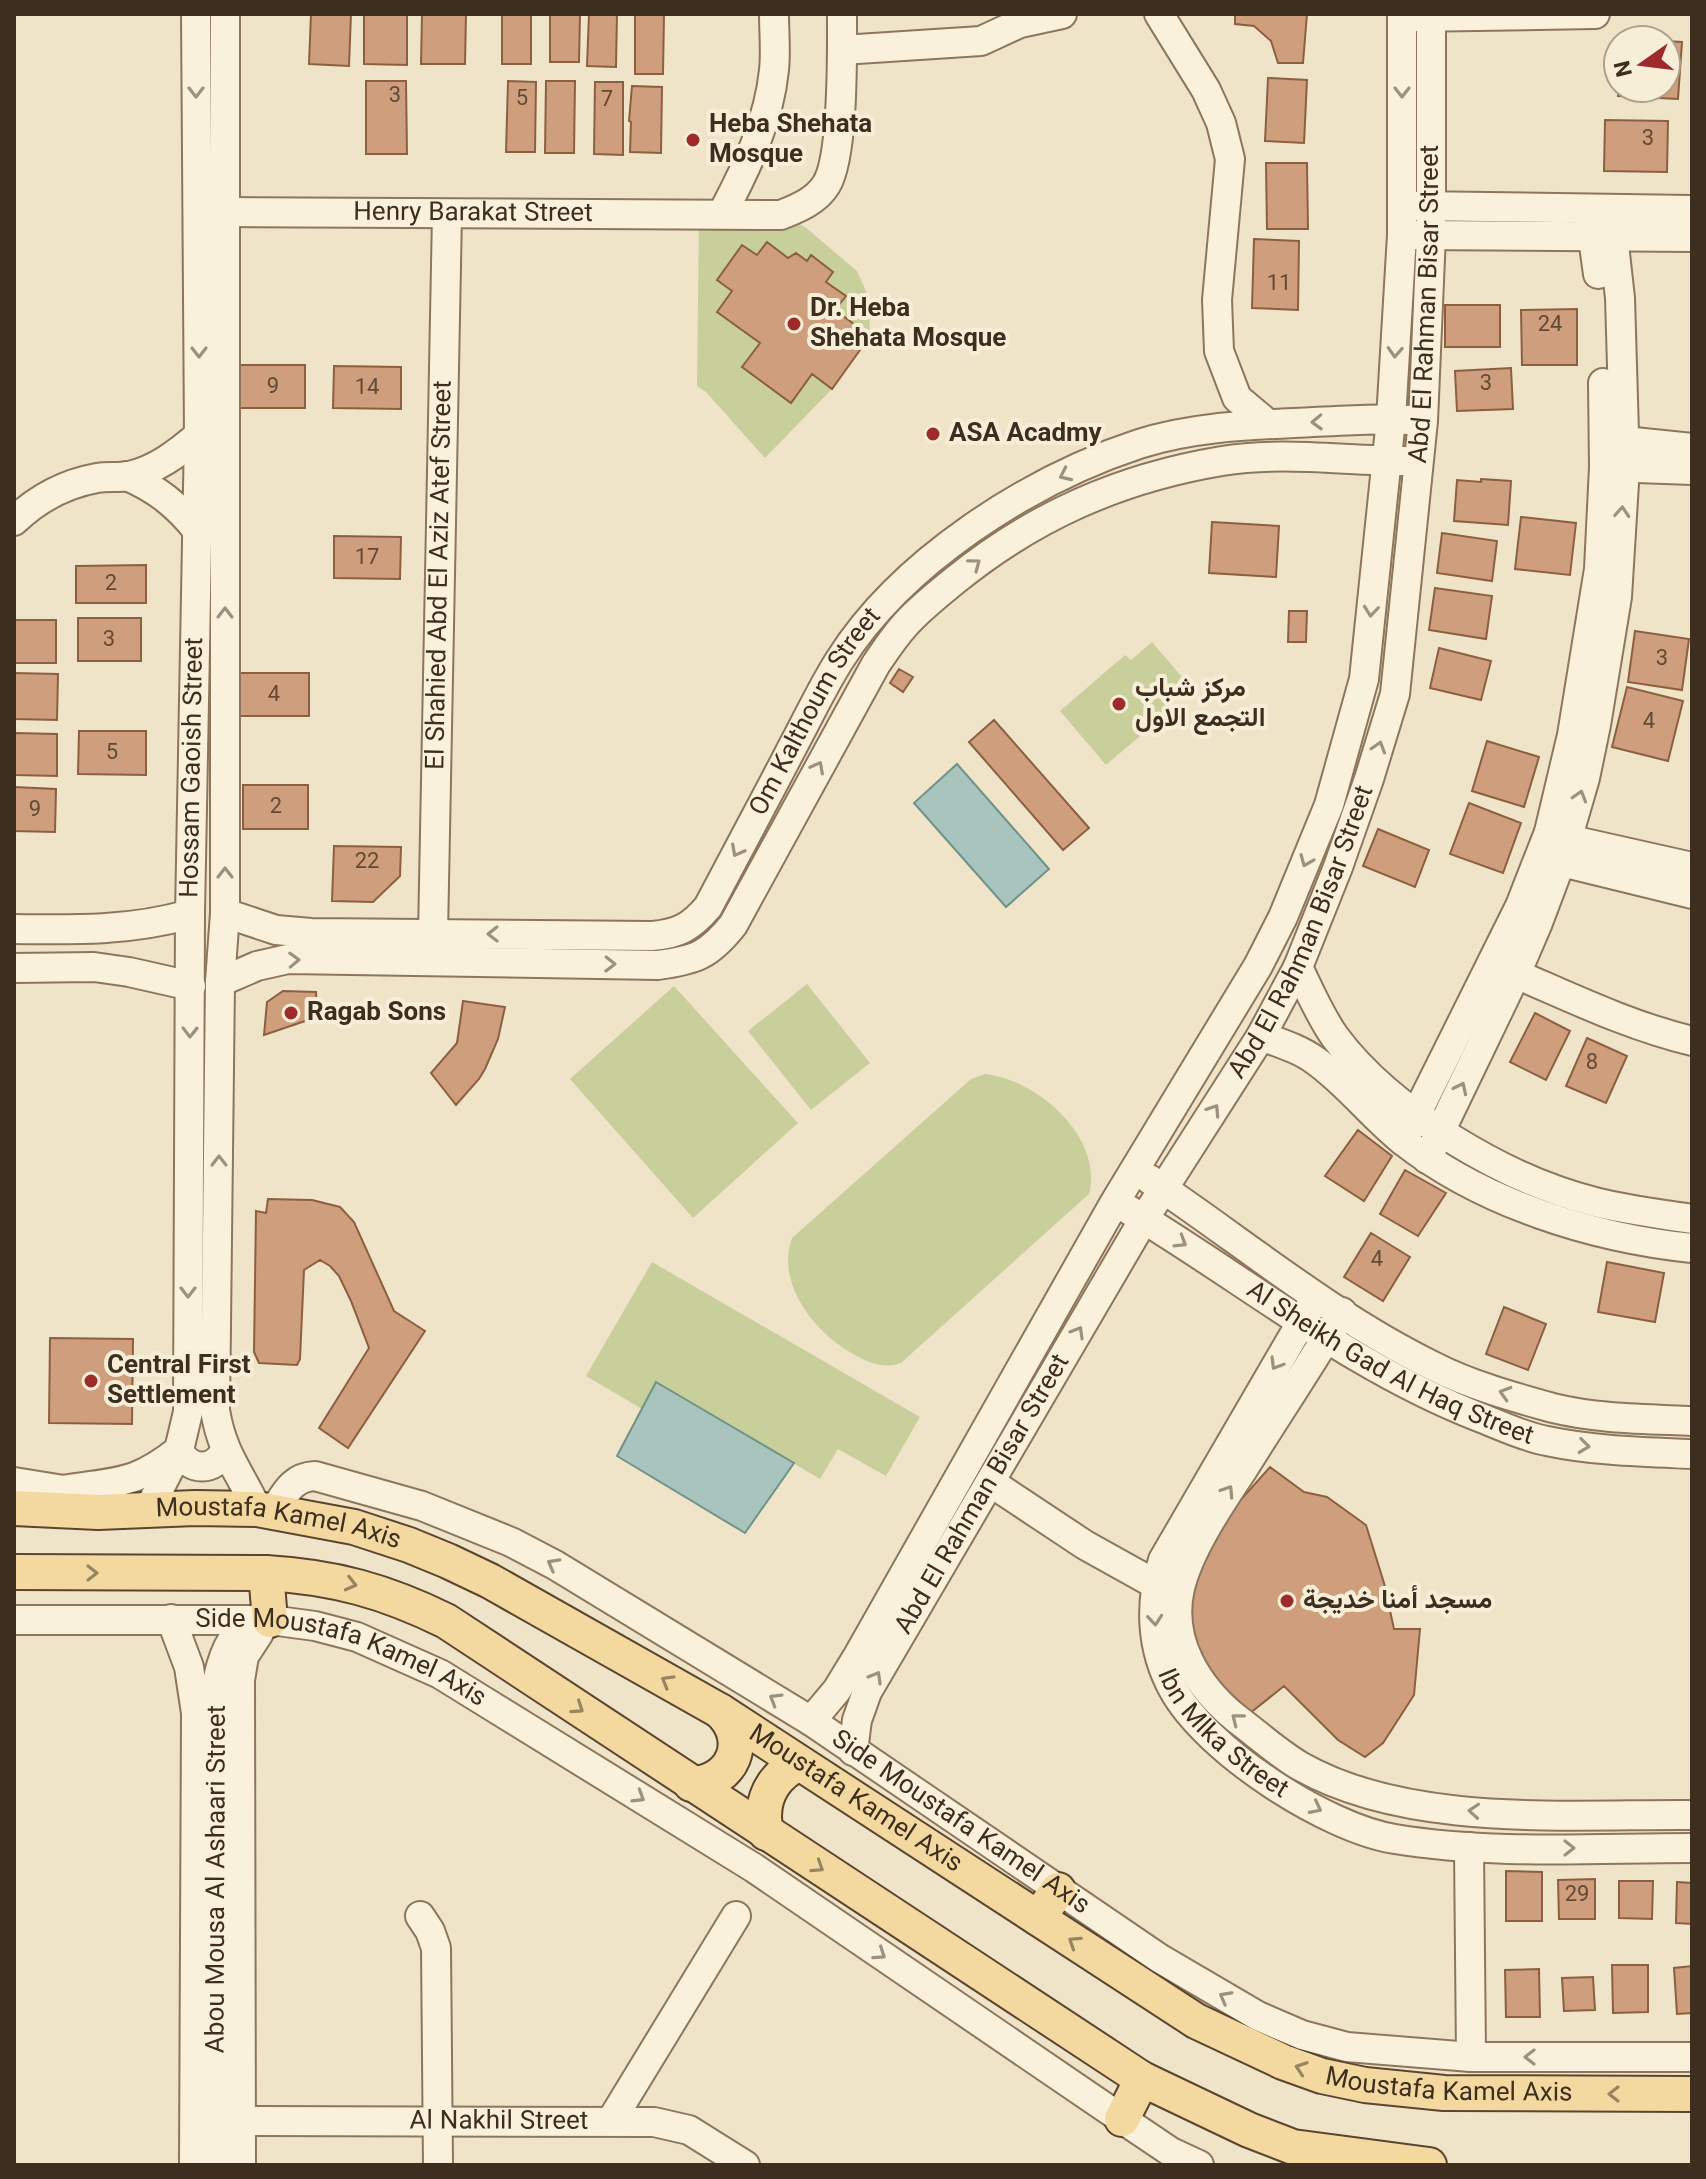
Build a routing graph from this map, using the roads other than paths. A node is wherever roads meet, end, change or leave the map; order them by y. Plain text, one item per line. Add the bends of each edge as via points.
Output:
1 (196, 14) edge
2 (225, 14) edge
3 (774, 14) edge
4 (842, 14) edge
5 (1062, 14) edge
6 (1159, 14) edge
7 (1595, 14) edge
8 (1431, 15) edge
9 (1402, 16) edge
10 (980, 27) edge
11 (842, 50) junction
12 (1402, 206) junction
13 (1431, 206) junction
14 (1692, 210) edge
15 (225, 212) junction
16 (447, 214) junction
17 (722, 214) junction
18 (1601, 223) junction
19 (1402, 235) junction
20 (1431, 235) junction
21 (1692, 237) edge
22 (1391, 419) junction
23 (1423, 421) junction
24 (1268, 424) junction
25 (199, 435) junction
26 (1692, 448) edge
27 (1614, 453) junction
28 (1387, 461) junction
29 (1417, 462) junction
30 (1692, 470) edge
31 (127, 476) junction
32 (14, 521) edge
33 (197, 530) junction
34 (195, 660) junction
35 (225, 660) junction
36 (1554, 848) junction
37 (1692, 867) edge
38 (1692, 894) edge
39 (225, 913) junction
40 (190, 914) junction
41 (14, 929) edge
42 (553, 933) junction
43 (433, 935) junction
44 (554, 963) junction
45 (1298, 967) junction
46 (14, 968) edge
47 (1516, 974) junction
48 (220, 982) junction
49 (191, 986) junction
50 (1261, 1036) junction
51 (1692, 1041) edge
52 (1416, 1115) junction
53 (1441, 1131) junction
54 (1403, 1141) junction
55 (1427, 1159) junction
56 (1135, 1170) junction
57 (1164, 1189) junction
58 (1115, 1202) junction
59 (1144, 1219) junction
60 (1692, 1219) edge
61 (188, 1223) junction
62 (218, 1223) junction
63 (1692, 1248) edge
64 (1316, 1297) junction
65 (1342, 1312) junction
66 (1301, 1322) junction
67 (1327, 1337) junction
68 (1692, 1421) edge
69 (179, 1450) junction
70 (225, 1450) junction
71 (1692, 1454) edge
72 (14, 1482) edge
73 (990, 1482) junction
74 (63, 1490) junction
75 (14, 1508) edge
76 (265, 1510) junction
77 (148, 1511) junction
78 (98, 1512) junction
79 (1188, 1537) junction
80 (14, 1572) edge
81 (266, 1573) junction
82 (1155, 1584) junction
83 (171, 1619) junction
84 (14, 1620) edge
85 (270, 1620) junction
86 (720, 1711) junction
87 (811, 1721) junction
88 (853, 1751) junction
89 (799, 1763) junction
90 (691, 1784) junction
91 (1692, 1815) edge
92 (766, 1833) junction
93 (1469, 1847) junction
94 (1692, 1848) edge
95 (1058, 1890) junction
96 (420, 1916) dead end
97 (736, 1916) dead end
98 (1038, 1918) junction
99 (1471, 2057) junction
100 (1692, 2057) edge
101 (1142, 2079) junction
102 (1692, 2094) edge
103 (1122, 2119) junction
104 (241, 2121) junction
105 (611, 2121) junction
106 (439, 2122) junction
107 (194, 2165) edge
108 (216, 2165) edge
109 (241, 2165) edge
110 (438, 2165) edge
111 (745, 2165) edge
112 (1199, 2165) edge
113 (1421, 2165) edge

1 -> 25 street, Hossam Gaoish Street
2 - 15 street, Hossam Gaoish Street
3 - 17 street via 774,69 767,107 756,144
4 - 11 street, Henry Barakat Street
5 - 10 street
6 - 24 street via 1221,123 1230,159 1217,300 1219,351 1237,398
7 - 8 street
8 - 9 street
8 - 13 street, Abd El Rahman Bisar Street
9 -> 12 street, Abd El Rahman Bisar Street
10 - 11 street
11 - 17 street, Henry Barakat Street via 836,160 826,185 806,205 781,215
12 - 13 street
12 - 19 street, Abd El Rahman Bisar Street
13 - 18 street
13 - 20 street, Abd El Rahman Bisar Street
14 - 18 street
15 - 16 street, Henry Barakat Street
35 -> 15 street, Hossam Gaoish Street
16 - 17 street, Henry Barakat Street
16 - 43 street, El Shahied Abd El Aziz Atef Street
18 - 20 street
18 - 21 street
18 - 27 street via 1620,298
19 - 20 street
19 -> 22 street, Abd El Rahman Bisar Street
20 - 23 street, Abd El Rahman Bisar Street
22 - 23 street, Om Kalthoum Street
22 -> 24 street, Om Kalthoum Street
22 - 28 street, Abd El Rahman Bisar Street
23 - 29 street, Abd El Rahman Bisar Street
24 -> 42 street, Om Kalthoum Street via 1202,429 1140,444 1043,485 989,517 889,598 840,659 708,907 695,922 667,935
25 - 31 street via 154,467
25 - 33 street, Hossam Gaoish Street
26 - 27 street
27 - 30 street
27 - 36 street
28 - 29 street, Om Kalthoum Street
44 -> 28 street, Om Kalthoum Street via 658,965 699,956 716,946 733,925 876,664 905,625 971,567 1039,521 1100,494 1224,460
28 -> 56 street, Abd El Rahman Bisar Street via 1364,679 1329,805 1258,966
45 -> 29 street, Abd El Rahman Bisar Street via 1338,867 1395,694
31 - 32 street via 74,483 49,493
31 - 33 street via 155,488
33 - 34 street, Hossam Gaoish Street
34 - 35 street
34 - 40 street, Hossam Gaoish Street
39 -> 35 street, Hossam Gaoish Street
36 - 37 street
36 - 38 street
36 - 47 street
36 - 52 street
39 - 43 street, Om Kalthoum Street via 276,930
39 - 48 street, Hossam Gaoish Street
40 - 41 street via 110,929
40 - 49 street, Hossam Gaoish Street
42 -> 43 street, Om Kalthoum Street
42 - 44 street
48 -> 44 street, Om Kalthoum Street via 288,959
45 - 50 street, Abd El Rahman Bisar Street
45 - 52 street via 1334,1035
46 - 49 street via 94,967
47 - 51 street via 1622,1020
53 -> 47 street
62 -> 48 street, Hossam Gaoish Street
49 -> 61 street, Hossam Gaoish Street
50 - 54 street via 1318,1062
57 -> 50 street, Abd El Rahman Bisar Street
52 - 53 street
52 - 54 street
53 - 55 street
53 - 60 street via 1547,1187 1595,1202
54 - 55 street
55 - 63 street via 1525,1208 1588,1230
56 - 57 street, Al Sheikh Gad Al Haq Street
56 - 58 street, Abd El Rahman Bisar Street
57 - 59 street, Abd El Rahman Bisar Street
57 - 64 street, Al Sheikh Gad Al Haq Street
58 - 59 street, Al Sheikh Gad Al Haq Street
58 - 87 street, Abd El Rahman Bisar Street via 859,1654
59 -> 66 street, Al Sheikh Gad Al Haq Street
73 -> 59 street, Abd El Rahman Bisar Street
61 - 62 street
61 -> 69 street, Hossam Gaoish Street via 188,1412
62 - 70 street, Hossam Gaoish Street via 215,1410
64 - 65 street, Al Sheikh Gad Al Haq Street
64 - 66 street, Ibn Mlka Street
65 - 67 street, Ibn Mlka Street
68 -> 65 street, Al Sheikh Gad Al Haq Street via 1556,1409 1435,1367
66 - 67 street, Al Sheikh Gad Al Haq Street
66 -> 79 street, Ibn Mlka Street
67 -> 71 street, Al Sheikh Gad Al Haq Street via 1423,1395 1544,1441
79 -> 67 street, Ibn Mlka Street via 1214,1513
69 - 70 street via 198,1467 212,1465
69 - 74 street via 139,1477
69 - 77 street, Hossam Gaoish Street
70 - 76 street, Hossam Gaoish Street
72 - 74 street
73 - 82 street
88 -> 73 street, Abd El Rahman Bisar Street via 867,1692
74 - 78 street
75 - 78 main road, Moustafa Kamel Axis
76 - 77 main road, Moustafa Kamel Axis
86 -> 76 main road, Moustafa Kamel Axis via 448,1561 354,1527
87 -> 76 street, Side Moustafa Kamel Axis via 555,1565 464,1522 315,1476 292,1484
77 - 78 main road, Moustafa Kamel Axis
79 - 82 street, Ibn Mlka Street via 1163,1560
91 -> 79 street, Ibn Mlka Street via 1434,1808 1386,1800 1299,1766 1222,1707 1194,1674 1180,1640 1177,1614
80 -> 81 main road, Moustafa Kamel Axis
81 - 85 main road
81 -> 90 main road, Moustafa Kamel Axis via 341,1581 435,1616
82 -> 93 street, Ibn Mlka Street via 1158,1651 1173,1689 1200,1725 1239,1760 1340,1820 1392,1839
83 - 84 street, Side Moustafa Kamel Axis
83 - 85 street, Side Moustafa Kamel Axis
83 - 107 street, Abou Mousa Al Ashaari Street via 189,1667 196,1713
85 -> 103 street, Side Moustafa Kamel Axis via 357,1637 440,1674 754,1868
85 - 104 street via 241,1666
85 - 108 street, Abou Mousa Al Ashaari Street via 237,1633 218,1678
86 - 89 main road, Moustafa Kamel Axis
86 - 90 main road via 735,1734 732,1761 720,1776
87 - 88 street, Side Moustafa Kamel Axis
88 - 95 street, Side Moustafa Kamel Axis
89 - 92 main road via 781,1774 769,1791 763,1812
89 - 98 main road, Moustafa Kamel Axis
90 - 92 main road, Moustafa Kamel Axis
92 -> 101 main road, Moustafa Kamel Axis
93 -> 94 street, Ibn Mlka Street
93 - 99 street
95 - 98 main road
99 -> 95 street, Side Moustafa Kamel Axis via 1347,2047 1302,2035 1211,1990
96 - 106 street via 436,1948
97 - 105 street
102 -> 98 main road, Moustafa Kamel Axis via 1444,2093 1322,2076 1196,2021
100 -> 99 street, Side Moustafa Kamel Axis
101 - 103 main road
101 - 113 main road, Moustafa Kamel Axis via 1293,2147
103 - 112 street, Side Moustafa Kamel Axis
104 - 106 street, Al Nakhil Street
104 - 109 street
105 - 106 street, Al Nakhil Street
105 - 111 street, Al Nakhil Street via 671,2124
106 - 110 street

